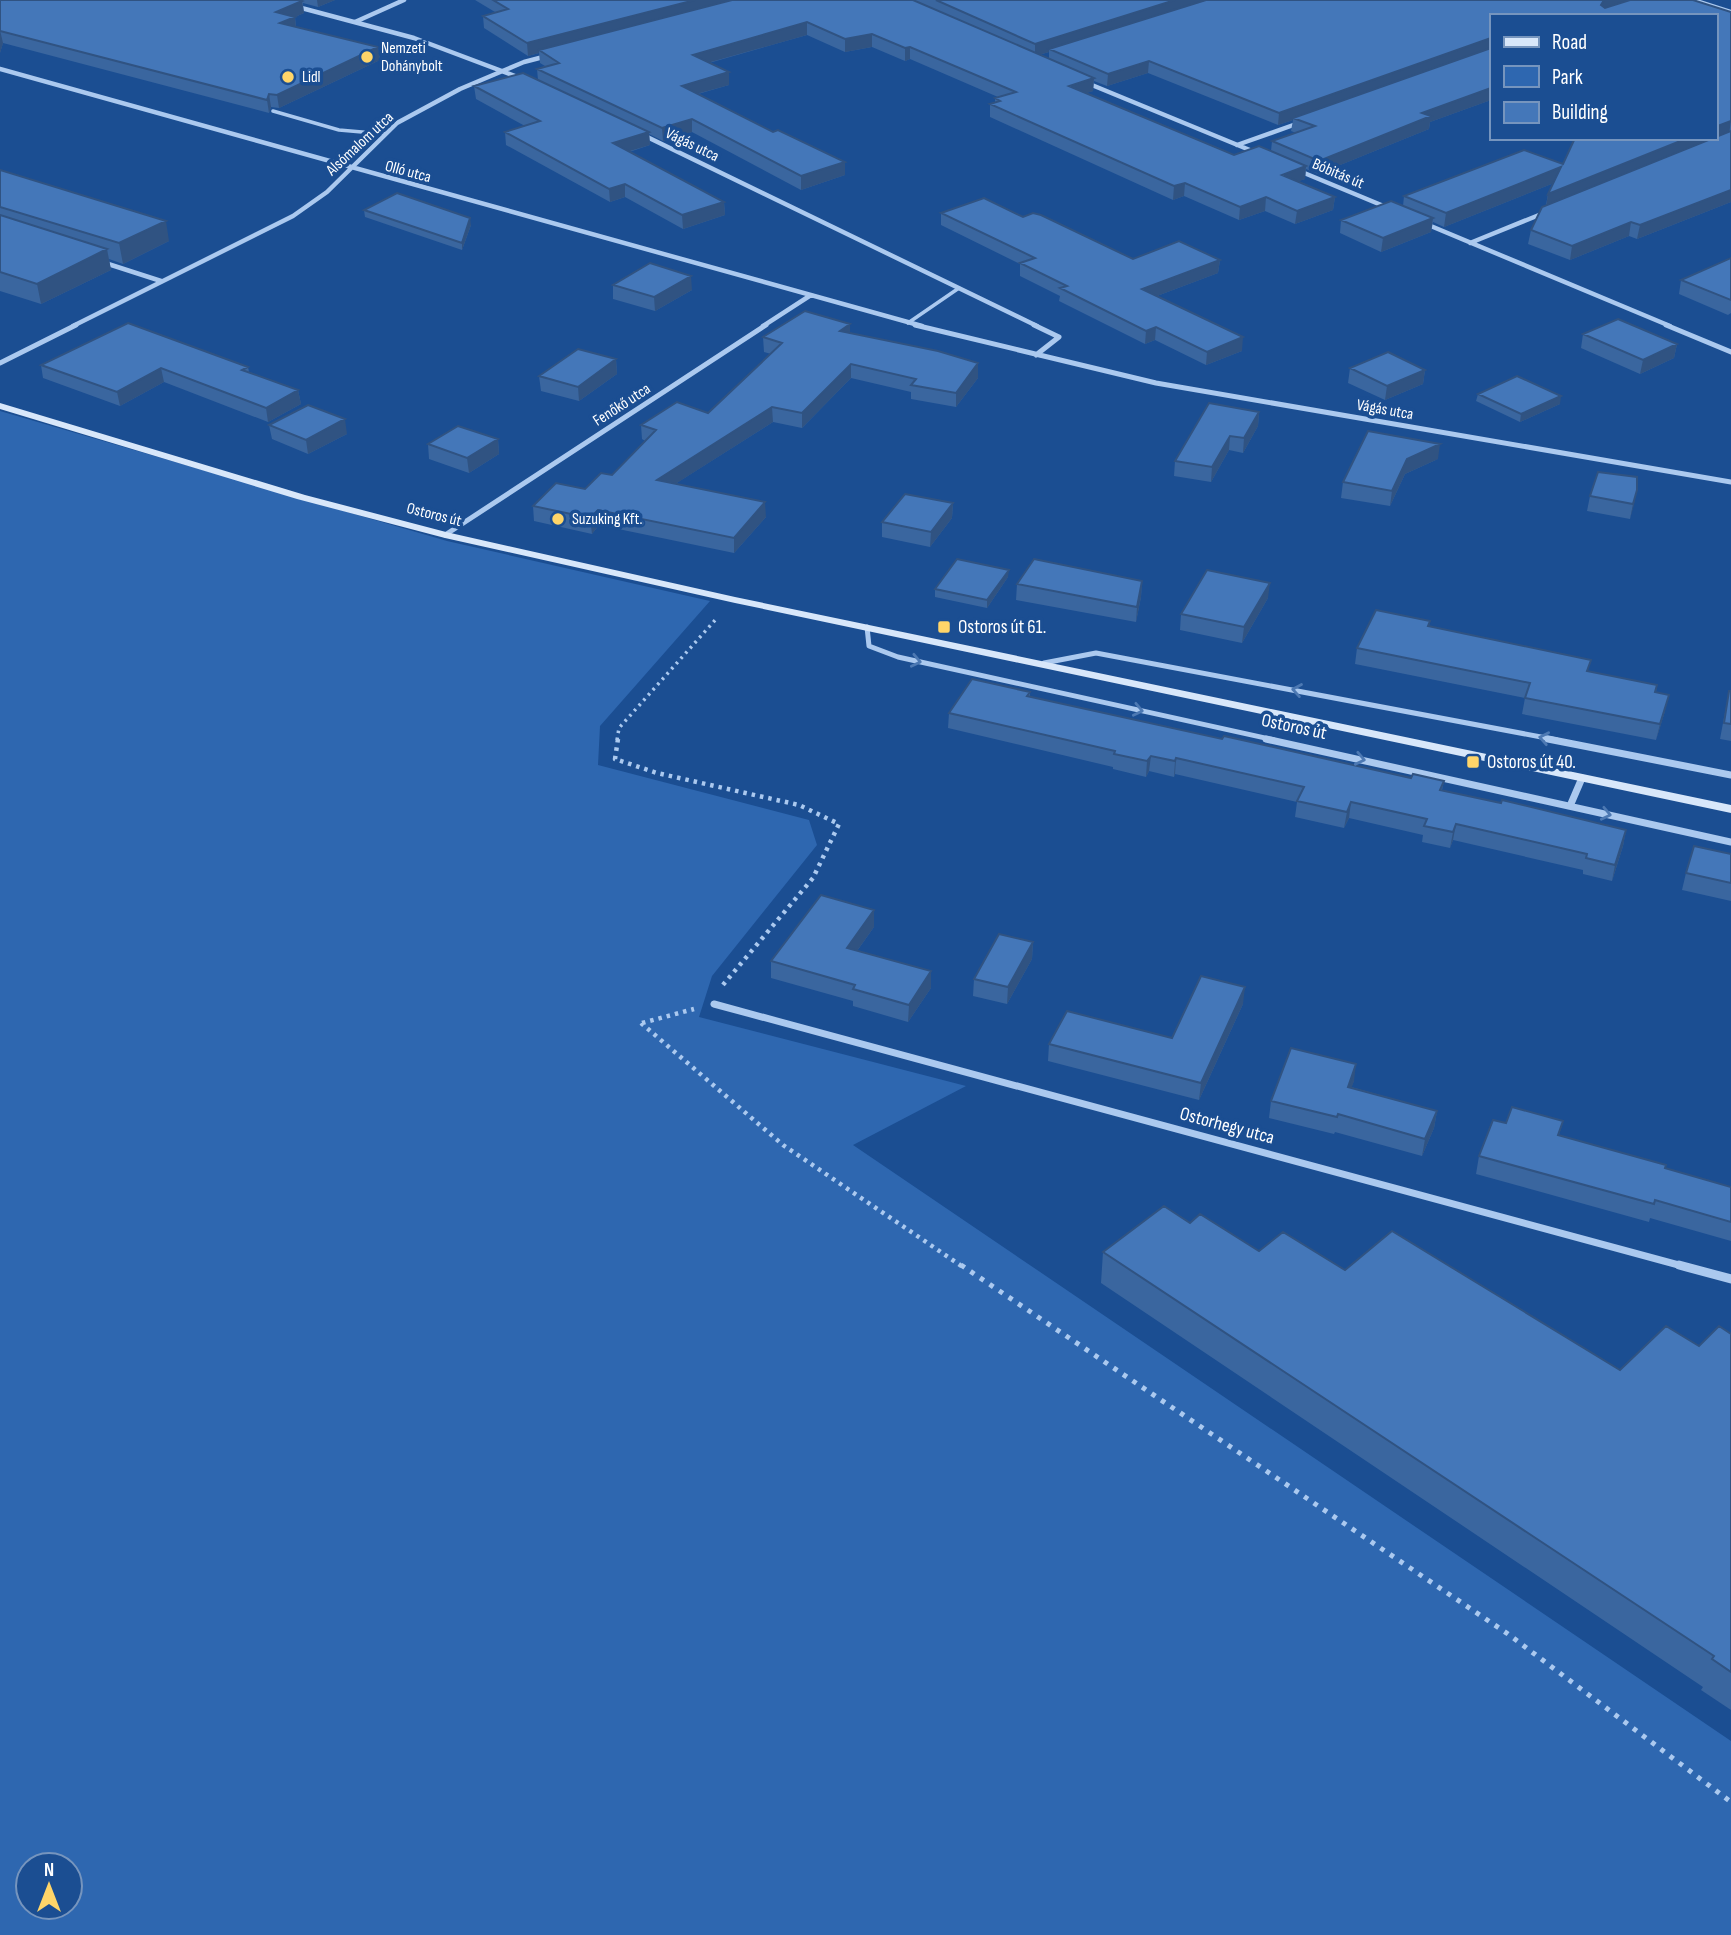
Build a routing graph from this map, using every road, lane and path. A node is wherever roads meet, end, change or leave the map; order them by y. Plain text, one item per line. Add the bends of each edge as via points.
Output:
1 (404, 0) edge
2 (1693, 0) edge
3 (285, 3) edge
4 (1731, 12) edge
5 (355, 22) junction
6 (550, 55) edge
7 (0, 69) edge
8 (504, 70) junction
9 (525, 81) edge
10 (1085, 82) edge
11 (274, 111) edge
12 (1300, 122) edge
13 (631, 130) edge
14 (385, 134) junction
15 (1237, 145) junction
16 (1261, 155) edge
17 (1286, 166) edge
18 (349, 168) junction
19 (1557, 208) edge
20 (1396, 212) edge
21 (1421, 222) edge
22 (1470, 243) junction
23 (100, 261) edge
24 (162, 281) junction
25 (959, 288) junction
26 (811, 295) junction
27 (908, 323) junction
28 (1731, 352) edge
29 (1036, 355) junction
30 (0, 363) edge
31 (0, 406) edge
32 (1731, 482) edge
33 (445, 534) junction
34 (735, 600) junction
35 (867, 627) junction
36 (1044, 663) junction
37 (1731, 775) edge
38 (1582, 778) junction
39 (1570, 806) junction
40 (1731, 809) edge
41 (1731, 842) edge
42 (714, 1004) junction
43 (1731, 1279) edge
44 (1731, 1802) edge

1 - 5 street
2 - 4 street
3 - 5 street
5 - 8 street
6 - 8 street, Alsómalom utca
7 - 18 street, Olló utca
8 - 9 street
8 - 14 street, Alsómalom utca via 429,104
10 - 15 street
11 - 14 lane via 339,130
12 - 15 street
13 - 25 street, Vágás utca
14 - 18 street, Alsómalom utca
15 - 16 street
17 - 20 street, Bóbitás út
18 - 24 street, Alsómalom utca via 327,192 293,216
18 - 26 street, Olló utca
19 - 22 street
21 - 22 street
22 - 28 street
23 - 24 street
24 - 30 street, Alsómalom utca
25 - 27 lane
25 - 29 street, Vágás utca via 1059,337
26 - 27 street, Vágás utca
26 - 33 street, Fenőkő utca
27 - 29 street, Vágás utca
29 - 32 street, Vágás utca via 1156,383
31 - 33 main road, Ostoros út via 288,493
33 - 34 main road, Ostoros út
34 - 35 main road, Ostoros út
34 - 42 path via 619,729 615,759 799,805 839,824 813,878 723,984
35 - 36 main road, Ostoros út
35 -> 39 street, Ostoros út via 869,646 898,657
37 -> 36 street, Ostoros út via 1096,653
36 - 38 main road, Ostoros út
38 - 39 street
38 - 40 main road, Ostoros út
39 -> 41 street, Ostoros út
42 - 43 street, Ostorhegy utca
42 - 44 path via 641,1023 783,1145 1508,1634

